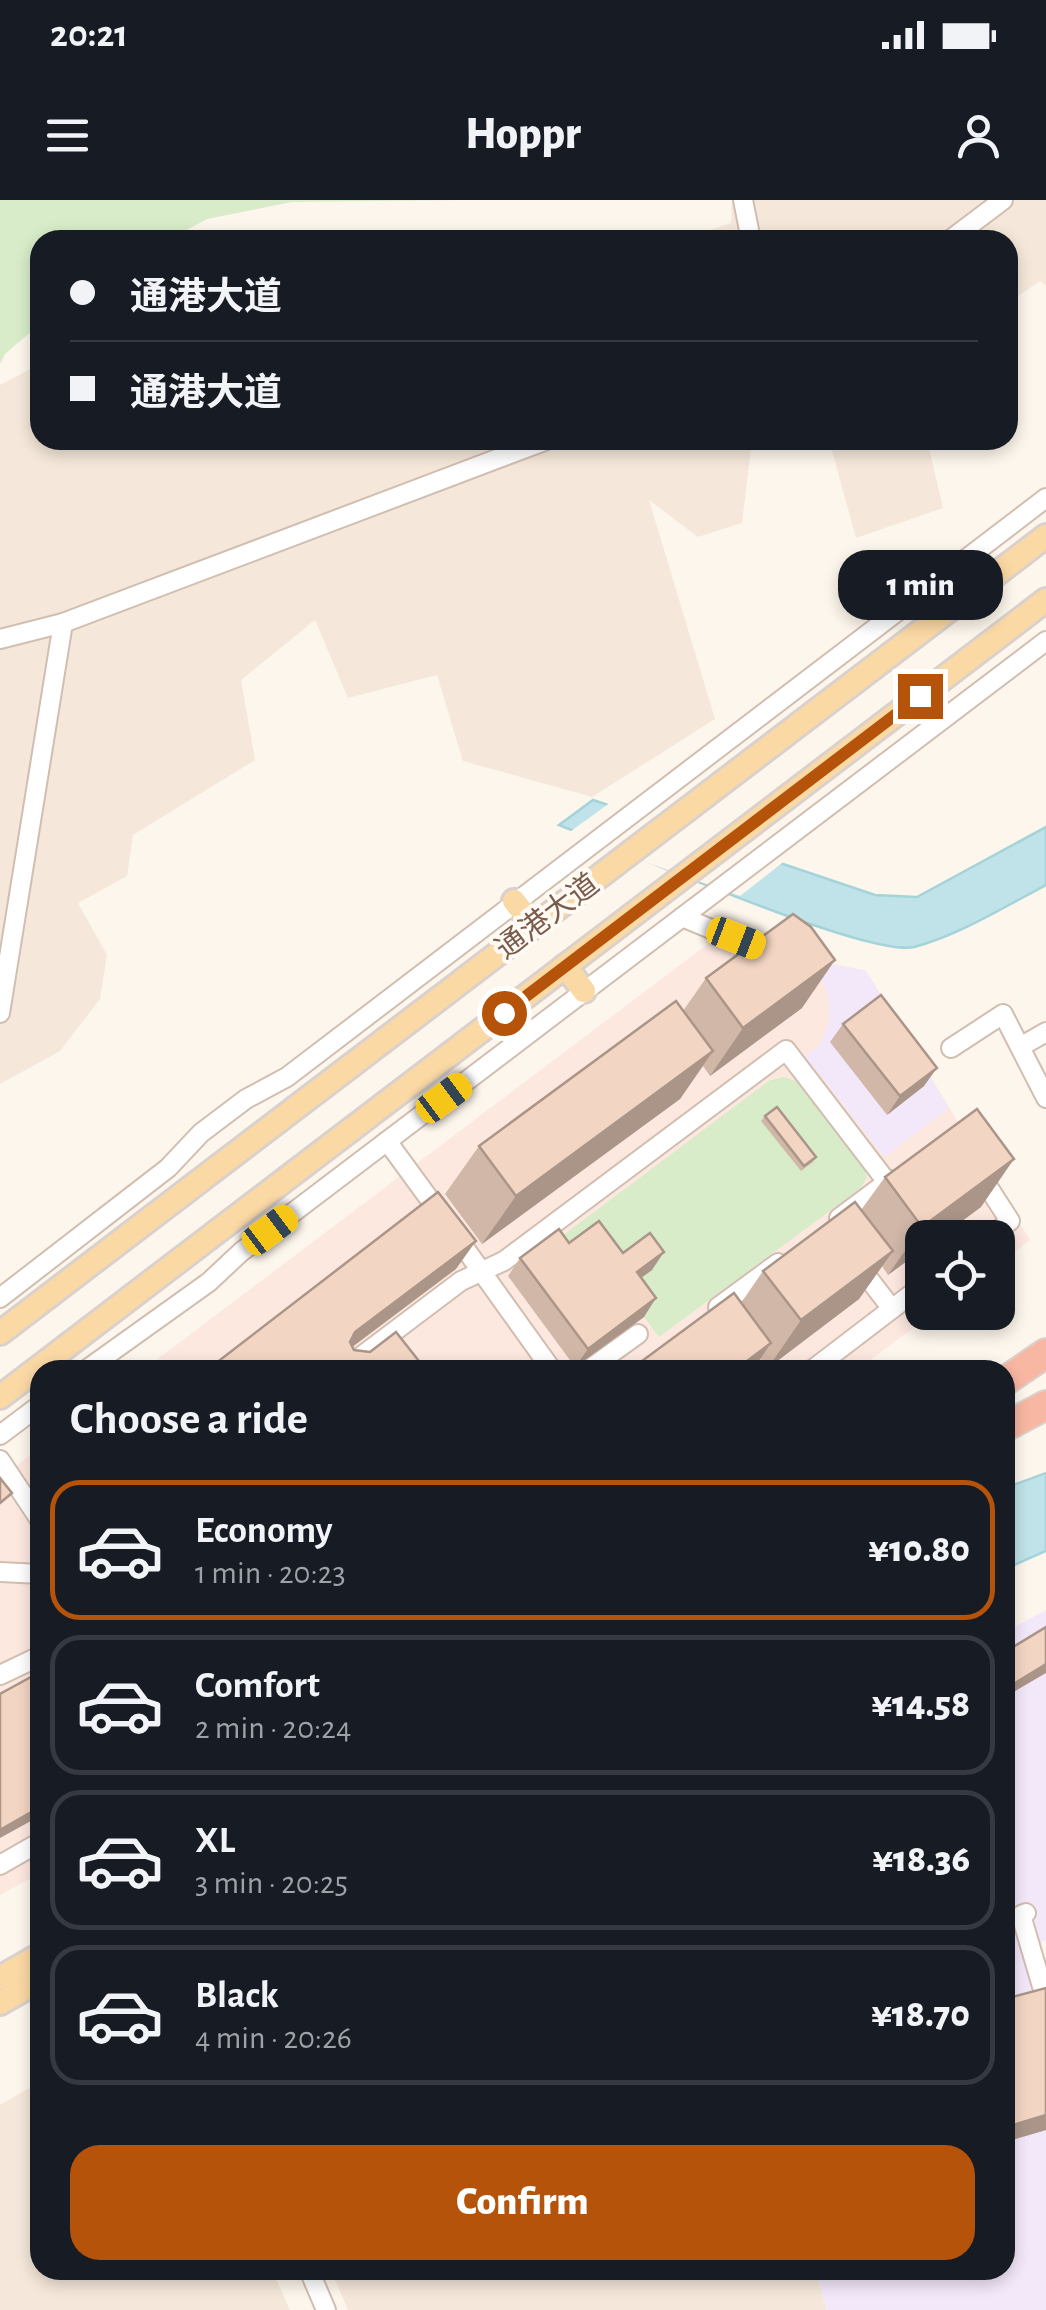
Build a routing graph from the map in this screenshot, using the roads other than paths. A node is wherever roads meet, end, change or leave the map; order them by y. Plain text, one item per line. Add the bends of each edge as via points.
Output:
1 (744, 200) edge
2 (1003, 200) edge
3 (748, 230) edge
4 (963, 230) edge
5 (520, 450) edge
6 (1046, 498) edge
7 (1046, 536) edge
8 (1046, 600) edge
9 (62, 623) junction
10 (0, 639) edge
11 (1046, 641) edge
12 (514, 901) junction
13 (682, 917) junction
14 (534, 926) junction
15 (565, 966) junction
16 (789, 968) edge
17 (584, 991) junction
18 (0, 1014) edge
19 (1046, 1032) edge
20 (1020, 1047) junction
21 (951, 1048) dead end
22 (1046, 1098) edge
23 (387, 1141) junction
24 (972, 1162) edge
25 (1009, 1220) edge
26 (796, 1249) edge
27 (481, 1271) junction
28 (0, 1298) edge
29 (905, 1299) edge
30 (892, 1309) junction
31 (702, 1320) edge
32 (0, 1333) edge
33 (638, 1334) dead end
34 (1046, 1353) edge
35 (49, 1360) edge
36 (100, 1360) edge
37 (355, 1360) edge
38 (545, 1360) edge
39 (602, 1360) edge
40 (825, 1360) edge
41 (1015, 1373) edge
42 (30, 1374) edge
43 (0, 1397) edge
44 (1046, 1405) edge
45 (30, 1412) edge
46 (1015, 1422) edge
47 (0, 1435) edge
48 (0, 1460) edge
49 (30, 1505) edge
50 (0, 1572) edge
51 (30, 1574) edge
52 (30, 1661) edge
53 (0, 1675) edge
54 (30, 1848) edge
55 (0, 1865) edge
56 (1026, 1914) dead end
57 (30, 1961) edge
58 (0, 1978) edge
59 (30, 1986) edge
60 (1046, 2000) edge
61 (0, 2004) edge
62 (313, 2280) edge
63 (326, 2310) edge

1 - 3 street
2 - 4 street
5 - 9 street
6 - 12 street
7 - 14 main road, 通港大道
8 - 15 main road, 通港大道
9 - 10 street
9 - 18 street
11 - 13 street
12 - 14 main road
12 - 28 street via 287,1077 201,1133 168,1168
13 - 16 street via 763,949
13 - 17 street
14 - 32 main road, 通港大道
15 - 17 main road
15 - 35 main road, 通港大道
17 - 23 street
19 - 20 street
20 - 21 street via 1004,1014
20 - 22 street
23 - 27 street
23 - 36 street
24 - 25 street
26 - 31 street
27 - 30 street via 664,1150 786,1050 894,1177 828,1226
27 - 37 street
27 - 38 street
29 - 30 street
30 - 40 street
33 - 39 street
34 - 41 highway
42 - 43 main road, 通港大道
44 - 46 highway
45 - 47 street
48 - 49 street
50 - 51 street
52 - 53 street
54 - 55 street
56 - 60 street
57 - 58 main road
59 - 61 main road
62 - 63 street

